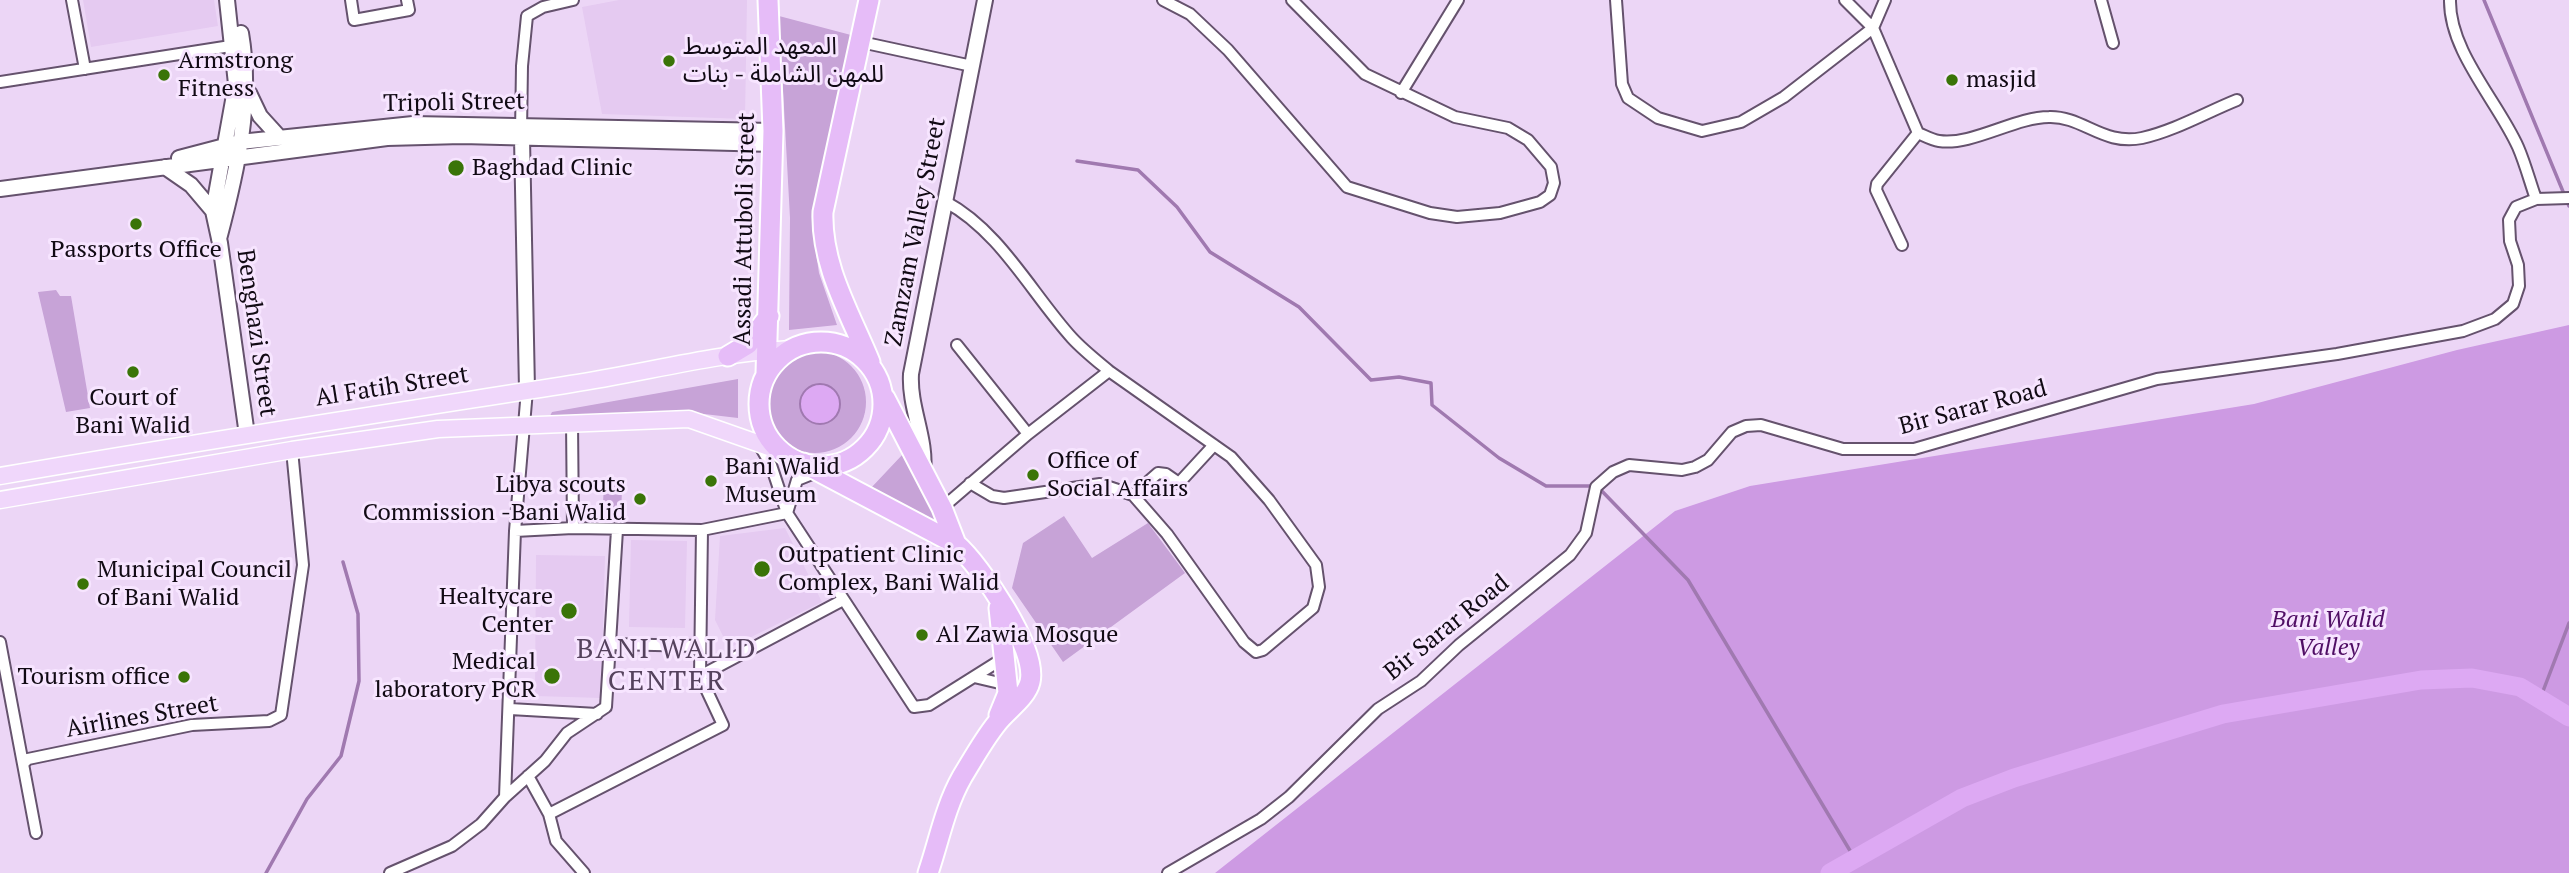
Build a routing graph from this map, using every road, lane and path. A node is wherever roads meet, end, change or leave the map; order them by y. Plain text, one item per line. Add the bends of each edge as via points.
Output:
1 (72, 0) edge
2 (230, 0) edge
3 (351, 0) edge
4 (407, 0) edge
5 (573, 0) edge
6 (768, 0) edge
7 (869, 0) edge
8 (985, 0) edge
9 (1163, 0) edge
10 (1292, 0) edge
11 (1458, 0) edge
12 (1616, 0) edge
13 (1845, 0) edge
14 (1885, 0) edge
15 (2101, 0) edge
16 (2449, 0) edge
17 (543, 3) edge
18 (1873, 27) junction
19 (861, 42) junction
20 (2113, 43) dead end
21 (239, 45) junction
22 (972, 66) junction
23 (85, 69) junction
24 (0, 82) edge
25 (248, 89) junction
26 (1401, 93) junction
27 (2237, 100) dead end
28 (229, 126) junction
29 (521, 131) junction
30 (1918, 133) junction
31 (773, 137) junction
32 (280, 138) junction
33 (240, 142) junction
34 (222, 154) junction
35 (194, 155) junction
36 (259, 156) junction
37 (237, 159) junction
38 (165, 167) junction
39 (139, 169) junction
40 (233, 180) junction
41 (0, 189) edge
42 (2569, 198) edge
43 (2536, 199) junction
44 (946, 202) junction
45 (213, 211) junction
46 (219, 239) junction
47 (1902, 245) dead end
48 (769, 315) junction
49 (957, 345) dead end
50 (791, 349) junction
51 (768, 350) junction
52 (728, 356) junction
53 (873, 370) junction
54 (1109, 371) junction
55 (766, 374) junction
56 (881, 389) junction
57 (527, 390) junction
58 (410, 407) junction
59 (572, 422) junction
60 (523, 425) junction
61 (410, 432) junction
62 (1028, 434) junction
63 (247, 435) junction
64 (757, 441) junction
65 (1214, 445) junction
66 (292, 450) junction
67 (780, 451) junction
68 (803, 463) junction
69 (821, 472) junction
70 (923, 473) junction
71 (0, 476) edge
72 (970, 483) junction
73 (1133, 495) junction
74 (0, 500) edge
75 (942, 509) junction
76 (787, 513) junction
77 (573, 528) junction
78 (617, 530) junction
79 (702, 530) junction
80 (515, 531) junction
81 (956, 544) junction
82 (995, 592) junction
83 (843, 600) junction
84 (0, 642) edge
85 (611, 644) junction
86 (698, 646) junction
87 (1027, 653) junction
88 (1002, 657) junction
89 (700, 676) junction
90 (974, 677) junction
91 (1016, 689) junction
92 (510, 709) junction
93 (597, 714) junction
94 (23, 765) junction
95 (528, 776) junction
96 (505, 797) junction
97 (549, 814) junction
98 (36, 832) dead end
99 (390, 873) edge
100 (584, 873) edge
101 (928, 873) edge
102 (1168, 873) edge

1 - 23 street
2 - 21 main road
3 - 4 street via 354,20 409,10
5 - 17 street
6 - 31 highway, Assadi Attuboli Street
7 - 19 highway
8 - 22 main road, Zamzam Valley Street
9 - 26 street via 1190,14 1228,50 1347,187 1457,217 1500,214 1550,195 1554,183 1551,167 1528,139 1508,128 1455,117
10 - 26 street via 1365,74
11 - 26 street
12 - 18 street via 1622,84 1628,98 1658,118 1702,131 1725,128 1756,115
13 - 18 street
14 - 18 street
15 - 20 street
16 - 43 street via 2451,23 2518,147
17 - 29 street via 527,16
18 - 30 street
19 - 22 street
19 - 53 highway via 822,230 829,266
21 - 23 street
21 - 25 main road
21 - 28 main road
22 - 44 main road, Zamzam Valley Street
23 - 24 street
25 - 32 main road via 260,116
25 - 33 main road
27 - 30 street via 2143,138 2102,136 2063,118 2047,117 1958,139 1939,141
28 - 34 main road
28 - 35 main road
29 - 31 main road, Tripoli Street
29 - 32 main road, Tripoli Street via 414,124
29 - 36 main road, Tripoli Street via 387,138
29 - 57 main road
30 - 47 street via 1876,190
31 - 48 highway, Assadi Attuboli Street
32 - 33 main road, Tripoli Street
33 - 34 main road, Tripoli Street
33 - 37 main road
34 - 35 main road, Tripoli Street
34 - 37 main road, Tripoli Street
34 - 38 main road, Tripoli Street
34 - 45 main road
35 - 39 main road, Tripoli Street
36 - 37 main road, Tripoli Street
36 - 40 main road
37 - 40 main road
38 - 39 main road, Tripoli Street
38 - 45 main road via 197,190
39 - 41 main road, Tripoli Street
40 - 46 main road
42 - 43 street
43 - 102 street, Bir Sarar Road via 2516,206 2509,220 2519,286 2513,304 2496,319 2463,331 2157,379 1914,449 1843,449 1754,425 1732,432 1708,460 1695,467 1629,465 1613,472 1596,487 1586,533 1570,555 1421,681 1378,709 1289,797 1261,819
44 - 54 street via 979,228 1073,340
44 - 70 main road, Zamzam Valley Street via 911,374 912,402 925,453
45 - 46 main road, Benghazi Street
46 - 63 main road, Benghazi Street
48 - 51 highway, Assadi Attuboli Street
48 - 52 highway via 748,344
49 - 62 street
50 - 51 main road, Al Fatih Street
50 - 53 highway via 822,342 839,345
50 - 55 highway
51 - 52 main road, Al Fatih Street
51 - 55 highway, Assadi Attuboli Street
52 - 57 main road, Al Fatih Street
53 - 56 highway
54 - 62 street
54 - 65 street
55 - 67 highway via 759,413 765,432
56 - 68 highway via 880,423 859,452 839,463
56 - 70 highway
57 - 58 main road, Al Fatih Street
57 - 60 street
58 - 61 main road
58 - 63 main road, Al Fatih Street
59 - 60 main road, Al Fatih Street
59 - 64 main road, Al Fatih Street via 689,419
59 - 77 street
60 - 61 main road, Al Fatih Street
60 - 80 street
61 - 66 main road, Al Fatih Street
62 - 72 street
63 - 71 main road, Al Fatih Street
64 - 67 main road, Al Fatih Street
64 - 76 street via 771,465
65 - 73 street via 1179,483 1158,473
65 - 73 street via 1249,474 1316,565 1318,596 1313,608 1263,650 1256,652 1244,642 1167,534
66 - 74 main road, Al Fatih Street
66 - 94 street, Airlines Street via 303,565 281,715 269,721 192,725 34,757
67 - 68 highway
68 - 69 highway
69 - 76 street via 797,480
69 - 81 highway
70 - 75 highway
72 - 73 street via 1004,498 1100,484
72 - 75 street
75 - 81 highway
76 - 79 street
76 - 83 street
77 - 78 street
77 - 80 street
78 - 79 street
78 - 85 street
79 - 86 street
80 - 92 street
81 - 82 highway
82 - 87 highway
82 - 88 highway
83 - 89 street
83 - 90 street via 914,706 929,705
84 - 94 street
85 - 86 street
85 - 93 street via 606,708
86 - 89 street
87 - 88 street
87 - 91 highway via 1032,671
88 - 90 street
88 - 91 highway
89 - 97 street via 723,726
90 - 91 street
91 - 101 highway via 961,779
92 - 93 street
92 - 96 street
93 - 95 street via 567,733
94 - 98 street
95 - 96 street
95 - 97 street
96 - 99 street via 481,824 452,846
97 - 100 street via 556,841

